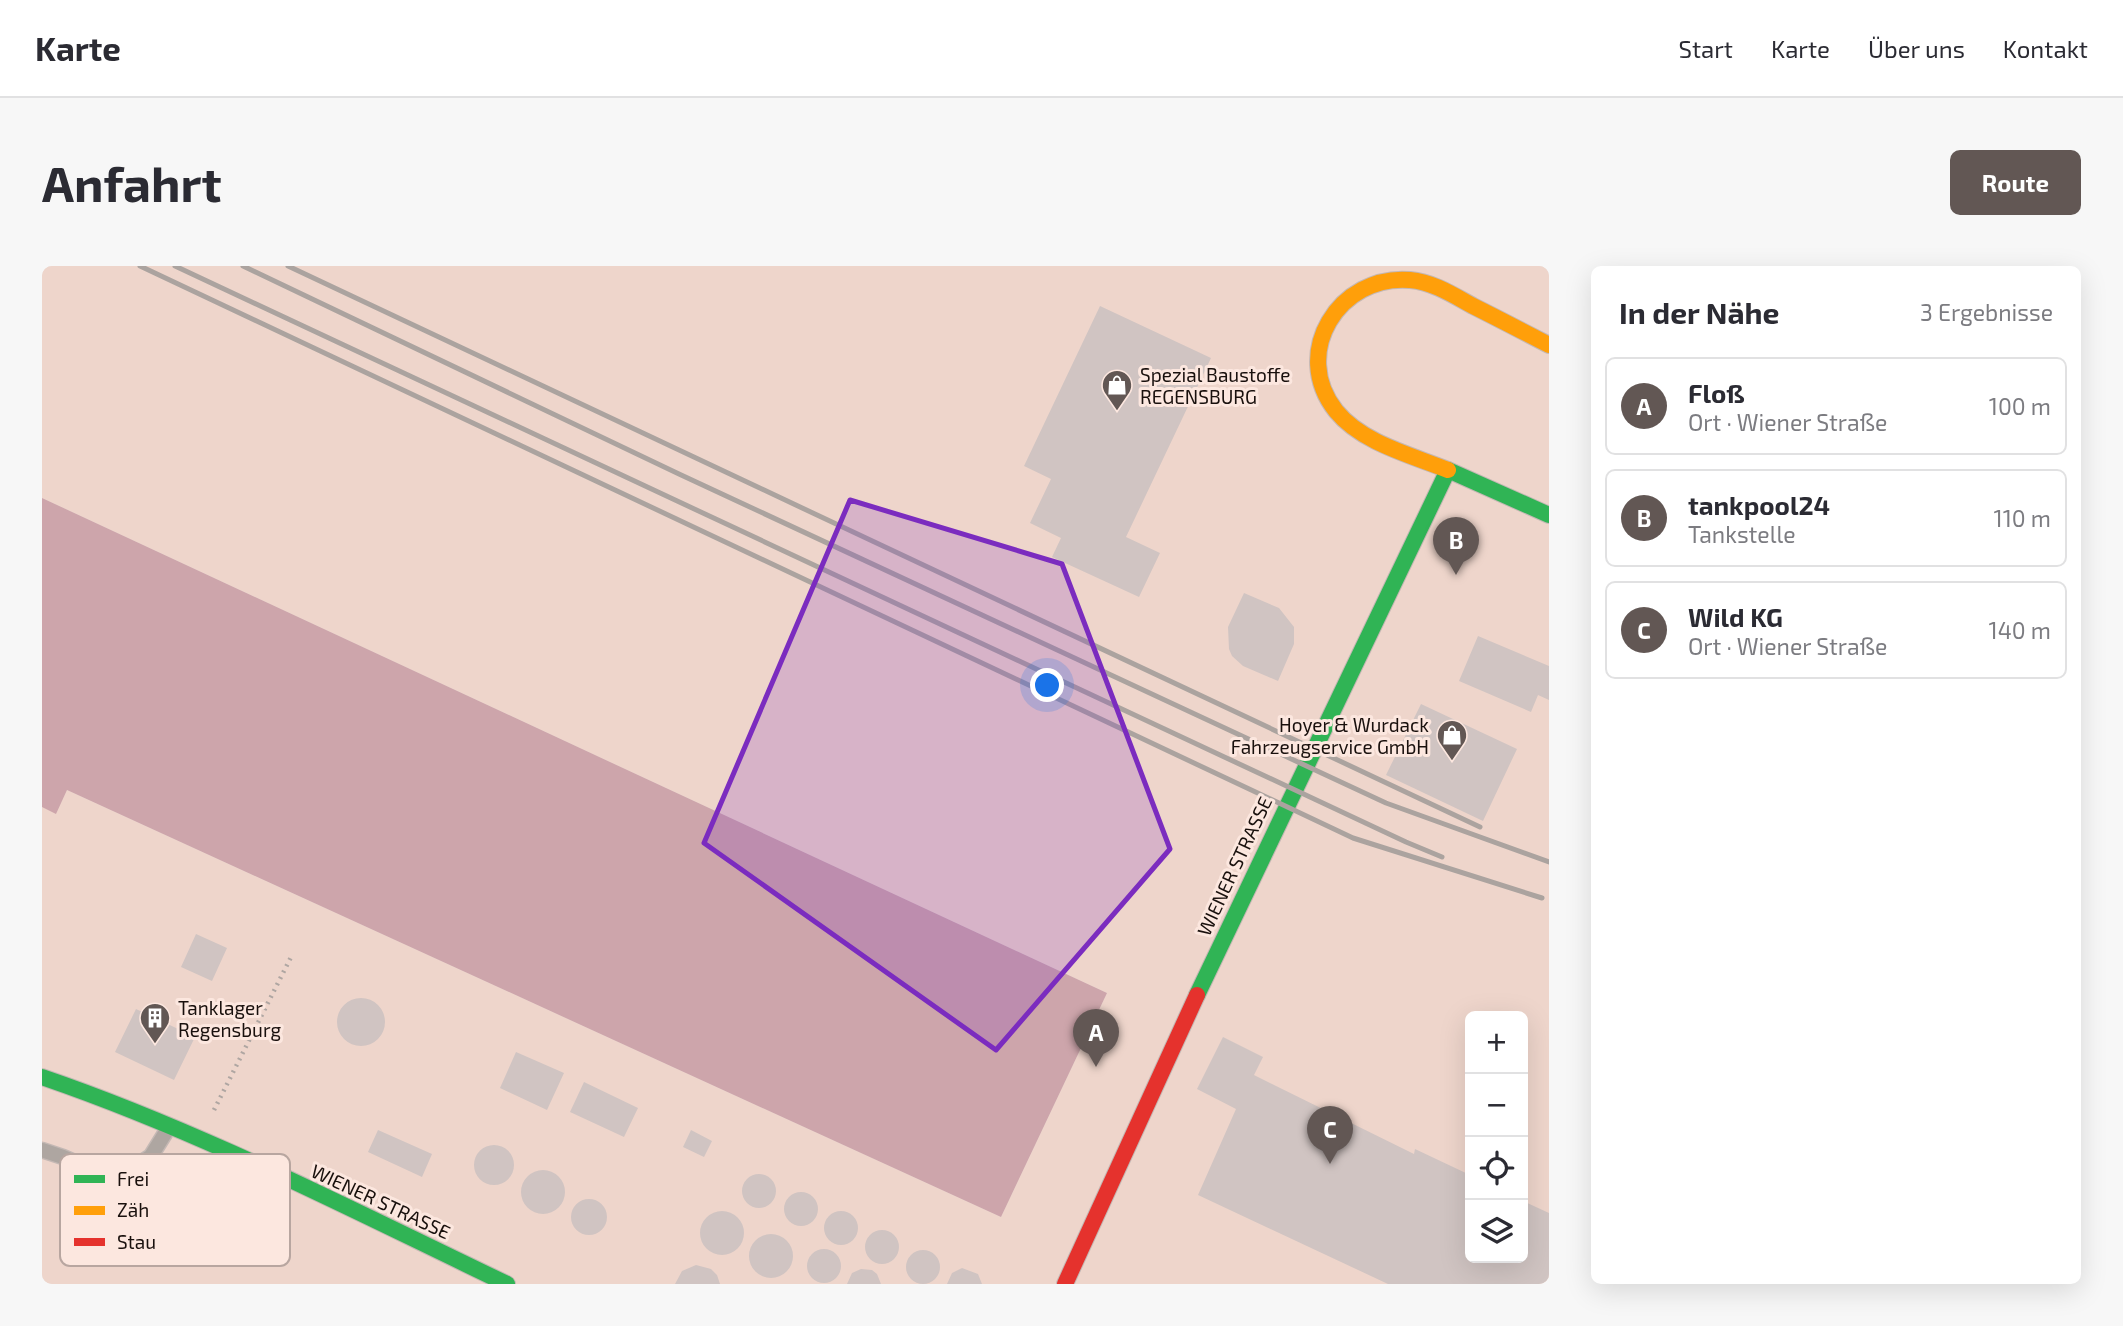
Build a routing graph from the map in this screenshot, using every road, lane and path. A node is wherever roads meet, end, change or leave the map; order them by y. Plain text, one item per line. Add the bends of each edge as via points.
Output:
1 (1535, 320) dead end
2 (1500, 321) junction
3 (1549, 345) edge
4 (1448, 470) junction
5 (1549, 514) edge
6 (292, 956) dead end
7 (42, 1077) edge
8 (171, 1125) junction
9 (200, 1139) junction
10 (42, 1150) edge
11 (152, 1154) edge
12 (232, 1154) edge
13 (60, 1156) edge
14 (290, 1182) edge
15 (507, 1284) edge
16 (1065, 1284) edge

1 - 2 main road
2 - 3 main road
2 - 4 main road via 1413,279 1365,285 1329,317 1319,360 1322,382 1340,415 1367,434
4 - 5 main road
4 - 16 main road, WIENER STRASSE via 1199,987
6 - 9 path
7 - 8 main road, WIENER STRASSE
8 - 9 main road, WIENER STRASSE
8 - 11 lane
9 - 12 main road, WIENER STRASSE
10 - 13 lane
14 - 15 main road, WIENER STRASSE

